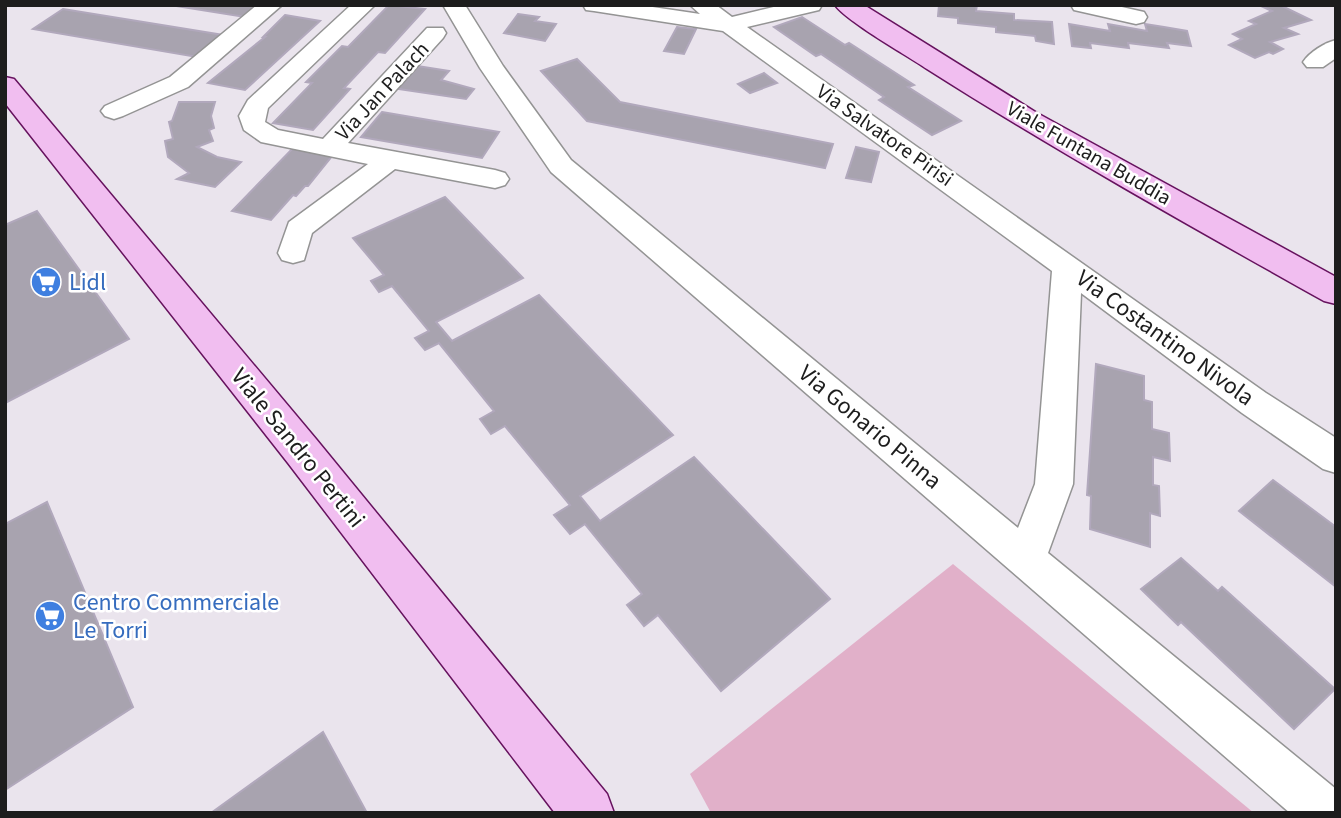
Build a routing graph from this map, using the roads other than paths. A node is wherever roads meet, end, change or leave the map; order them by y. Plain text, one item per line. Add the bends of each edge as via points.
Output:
1 (271, 5) edge
2 (364, 5) edge
3 (594, 5) edge
4 (701, 5) edge
5 (811, 5) edge
6 (847, 5) edge
7 (1082, 5) edge
8 (1136, 17) dead end
9 (444, 19) edge
10 (726, 25) junction
11 (1336, 47) edge
12 (1315, 62) dead end
13 (5, 85) edge
14 (114, 111) dead end
15 (329, 148) junction
16 (390, 160) junction
17 (495, 179) dead end
18 (293, 253) dead end
19 (1067, 267) junction
20 (1336, 292) edge
21 (1336, 458) edge
22 (1026, 559) junction
23 (588, 813) edge
24 (1326, 813) edge

1 - 14 street via 179,82
2 - 15 street via 257,105 252,116 253,125 270,136
3 - 10 street
4 - 10 street, Via Salvatore Pirisi
5 - 10 street
6 - 20 street, Viale Funtana Buddia via 1144,187
7 - 8 street
9 - 15 street, Via Jan Palach
9 - 22 street, Via Gonario Pinna via 492,68 561,166
10 - 19 street, Via Salvatore Pirisi
11 - 12 street
13 - 23 street, Viale Sandro Pertini
15 - 16 street
16 - 17 street
16 - 18 street via 299,229
19 - 21 street, Via Costantino Nivola
19 - 22 street, Via Costantino Nivola via 1054,484
22 - 24 street, Via Gonario Pinna

